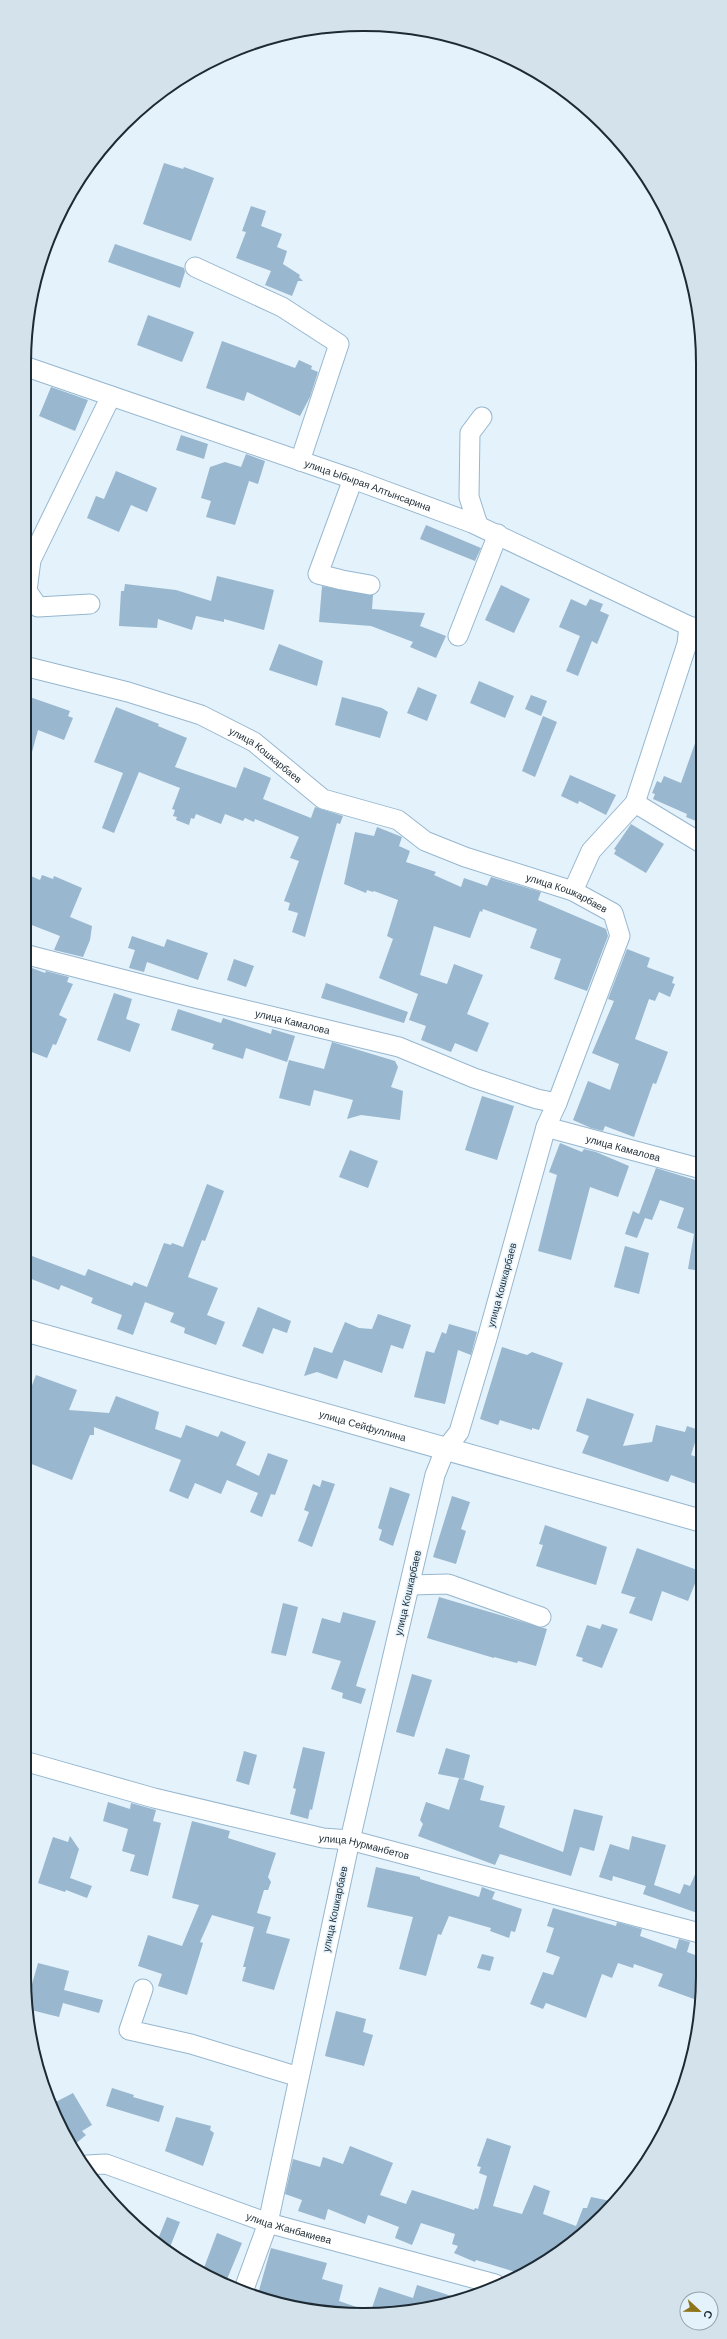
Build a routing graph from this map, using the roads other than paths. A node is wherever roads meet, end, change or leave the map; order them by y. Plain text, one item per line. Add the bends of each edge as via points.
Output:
1 (195, 267) dead end
2 (31, 368) edge
3 (111, 396) junction
4 (482, 417) dead end
5 (300, 460) junction
6 (353, 479) junction
7 (478, 526) junction
8 (498, 534) junction
9 (31, 551) edge
10 (370, 585) dead end
11 (31, 597) edge
12 (90, 604) dead end
13 (695, 628) edge
14 (458, 636) dead end
15 (31, 668) edge
16 (635, 803) junction
17 (696, 840) edge
18 (573, 891) junction
19 (31, 956) edge
20 (558, 1103) junction
21 (546, 1127) junction
22 (696, 1167) edge
23 (31, 1332) edge
24 (445, 1450) junction
25 (696, 1520) edge
26 (410, 1585) junction
27 (541, 1616) dead end
28 (31, 1763) edge
29 (350, 1840) junction
30 (696, 1932) edge
31 (144, 1989) dead end
32 (299, 2077) junction
33 (90, 2165) edge
34 (268, 2223) junction
35 (491, 2283) edge
36 (245, 2286) edge

1 - 5 street via 282,308 340,344
2 - 3 street, улица Ыбырая Алтынсарина
3 - 5 street, улица Ыбырая Алтынсарина
3 - 9 street
4 - 7 street via 470,432 469,497
5 - 6 street, улица Ыбырая Алтынсарина
6 - 7 street, улица Ыбырая Алтынсарина
6 - 10 street via 318,574
7 - 8 street, улица Ыбырая Алтынсарина
8 - 13 street, улица Ыбырая Алтынсарина
8 - 14 street
11 - 12 street via 38,607
13 - 16 street via 687,644
15 - 18 street, улица Кошкарбаев via 128,692 201,715 254,742 323,799 398,820 425,841
16 - 17 street
16 - 18 street via 591,852
18 - 20 street, улица Кошкарбаев via 613,913 620,936
19 - 20 street, улица Камалова via 399,1047 474,1078 537,1099
20 - 21 street, улица Кошкарбаев
21 - 22 street, улица Камалова
21 - 24 street, улица Кошкарбаев via 459,1432
23 - 24 street, улица Сейфуллина
24 - 25 street, улица Сейфуллина
24 - 26 street, улица Кошкарбаев via 435,1475
26 - 27 street via 448,1584
26 - 29 street, улица Кошкарбаев
28 - 29 street, улица Нурманбетов via 177,1803 323,1838
29 - 30 street, улица Нурманбетов
29 - 32 street, улица Кошкарбаев
31 - 32 street via 129,2030 191,2044
32 - 34 street, улица Кошкарбаев
33 - 34 street, улица Жанбакиева via 106,2164
34 - 35 street, улица Жанбакиева
34 - 36 street, улица Кошкарбаев

